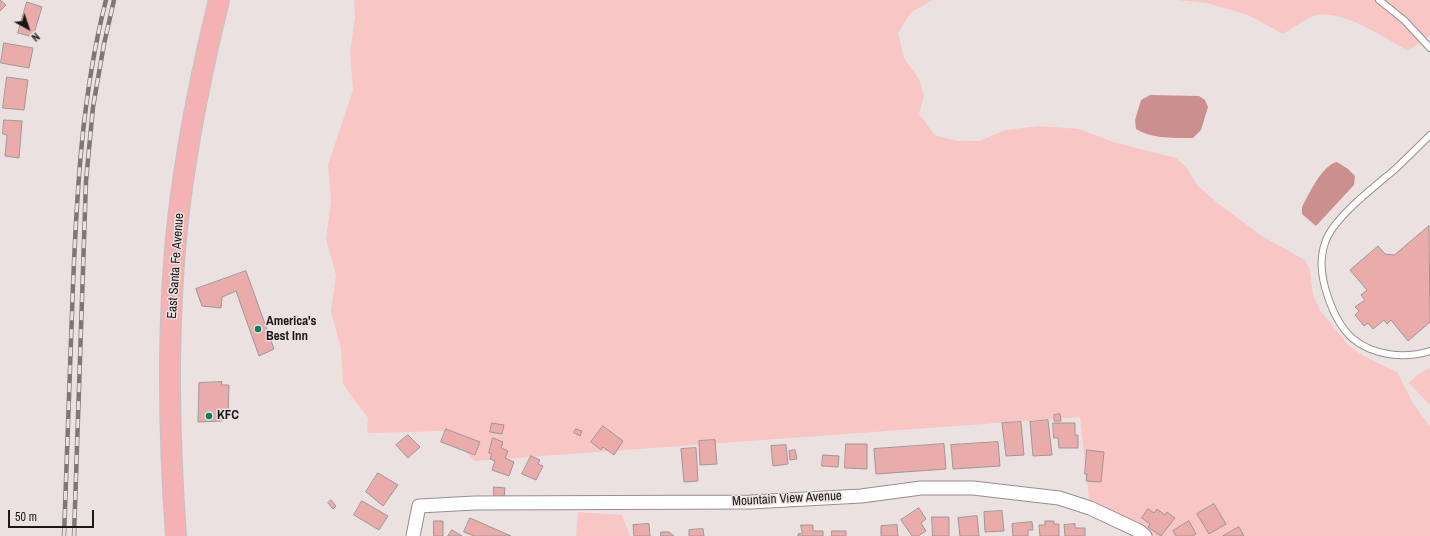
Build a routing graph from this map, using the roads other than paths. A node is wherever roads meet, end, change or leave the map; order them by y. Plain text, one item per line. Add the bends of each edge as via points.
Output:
1 (219, 0) edge
2 (1379, 0) edge
3 (1430, 48) edge
4 (1430, 135) edge
5 (1430, 351) edge
6 (176, 536) edge
7 (413, 536) edge
8 (1145, 536) edge

1 - 6 main road, East Santa Fe Avenue via 189,139 175,254 170,398
2 - 3 lane via 1404,20
4 - 5 lane via 1337,224 1325,242 1322,265 1324,285 1335,315 1343,328 1357,342 1375,351 1394,355
7 - 8 street, Mountain View Avenue via 419,506 475,503 751,502 861,496 921,488 973,488 1059,498 1090,508

